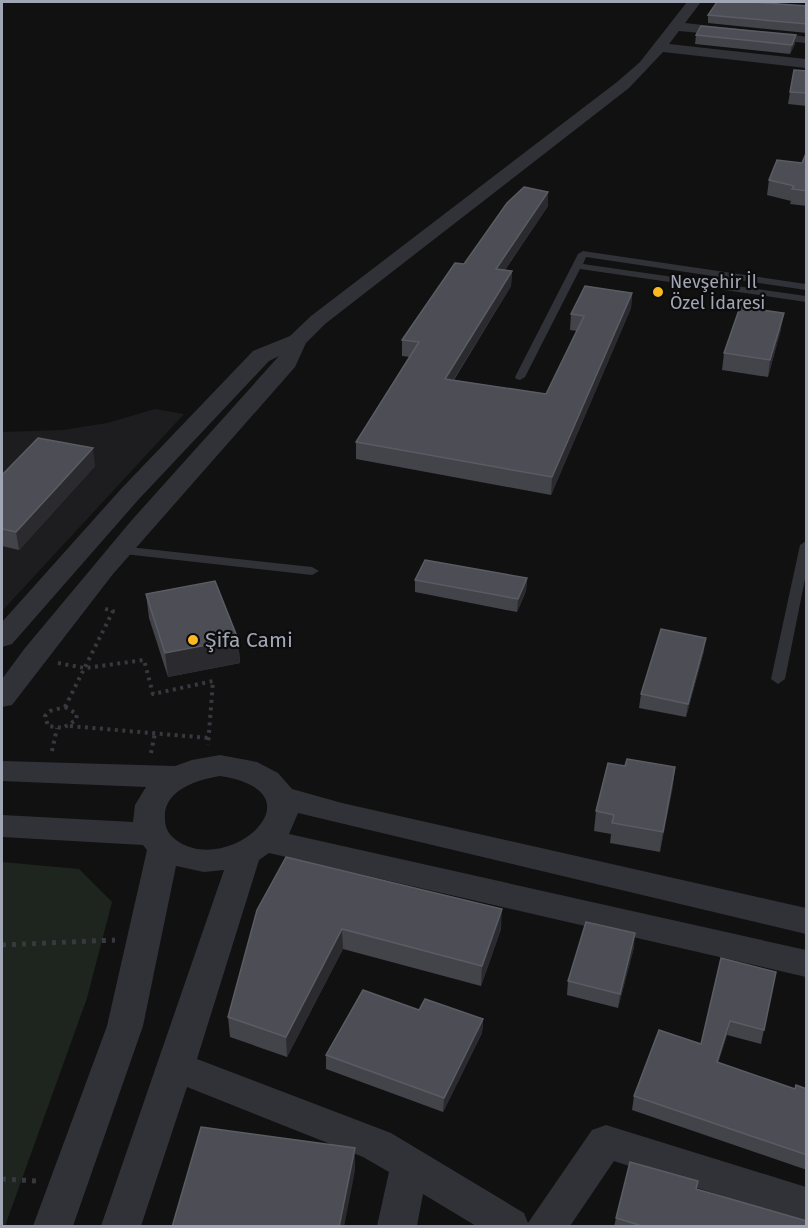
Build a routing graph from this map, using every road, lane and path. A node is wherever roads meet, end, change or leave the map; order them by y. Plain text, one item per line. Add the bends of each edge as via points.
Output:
1 (694, 2) edge
2 (675, 26) junction
3 (804, 35) edge
4 (658, 47) junction
5 (799, 63) edge
6 (577, 266) junction
7 (807, 287) edge
8 (807, 299) edge
9 (297, 340) junction
10 (520, 376) dead end
11 (807, 544) edge
12 (120, 550) junction
13 (312, 571) dead end
14 (76, 601) junction
15 (2, 638) edge
16 (31, 658) junction
17 (85, 668) junction
18 (778, 679) dead end
19 (2, 698) edge
20 (65, 707) junction
21 (70, 726) junction
22 (208, 752) junction
23 (2, 771) edge
24 (176, 777) junction
25 (282, 797) junction
26 (2, 826) edge
27 (158, 841) junction
28 (256, 847) junction
29 (798, 916) edge
30 (144, 939) junction
31 (2, 945) edge
32 (807, 964) edge
33 (176, 1067) junction
34 (410, 1163) junction
35 (807, 1205) edge
36 (53, 1227) edge
37 (121, 1227) edge
38 (397, 1227) edge
39 (510, 1227) edge
40 (547, 1227) edge

1 - 2 street
2 - 3 street
2 - 4 street
3 - 5 street
4 - 5 street
4 - 9 street via 623,85
6 - 7 lane via 583,254
6 - 8 lane
6 - 10 lane
9 - 12 street via 287,362
9 - 15 street via 261,356 130,494
11 - 18 lane
12 - 13 lane
12 - 14 street
14 - 16 street
14 - 17 path via 113,612
16 - 17 path
16 - 19 street
17 - 20 path
17 - 22 path via 144,660 153,694 213,681
20 - 21 path via 77,714
20 - 21 path via 50,711 45,722 54,729
21 - 22 path
22 - 24 street
22 - 25 street via 258,773 273,783
23 - 24 street
24 - 27 street via 160,789 151,804 148,819
25 - 28 street via 282,820
25 - 29 street via 342,814
26 - 27 street
27 - 28 street via 181,856 201,860 224,860
27 - 30 street
28 - 32 street
28 - 33 street
30 - 31 path
30 - 36 street via 125,1026
33 - 34 street via 341,1129
33 - 37 street
34 - 38 street
34 - 39 street
35 - 40 street via 606,1142

